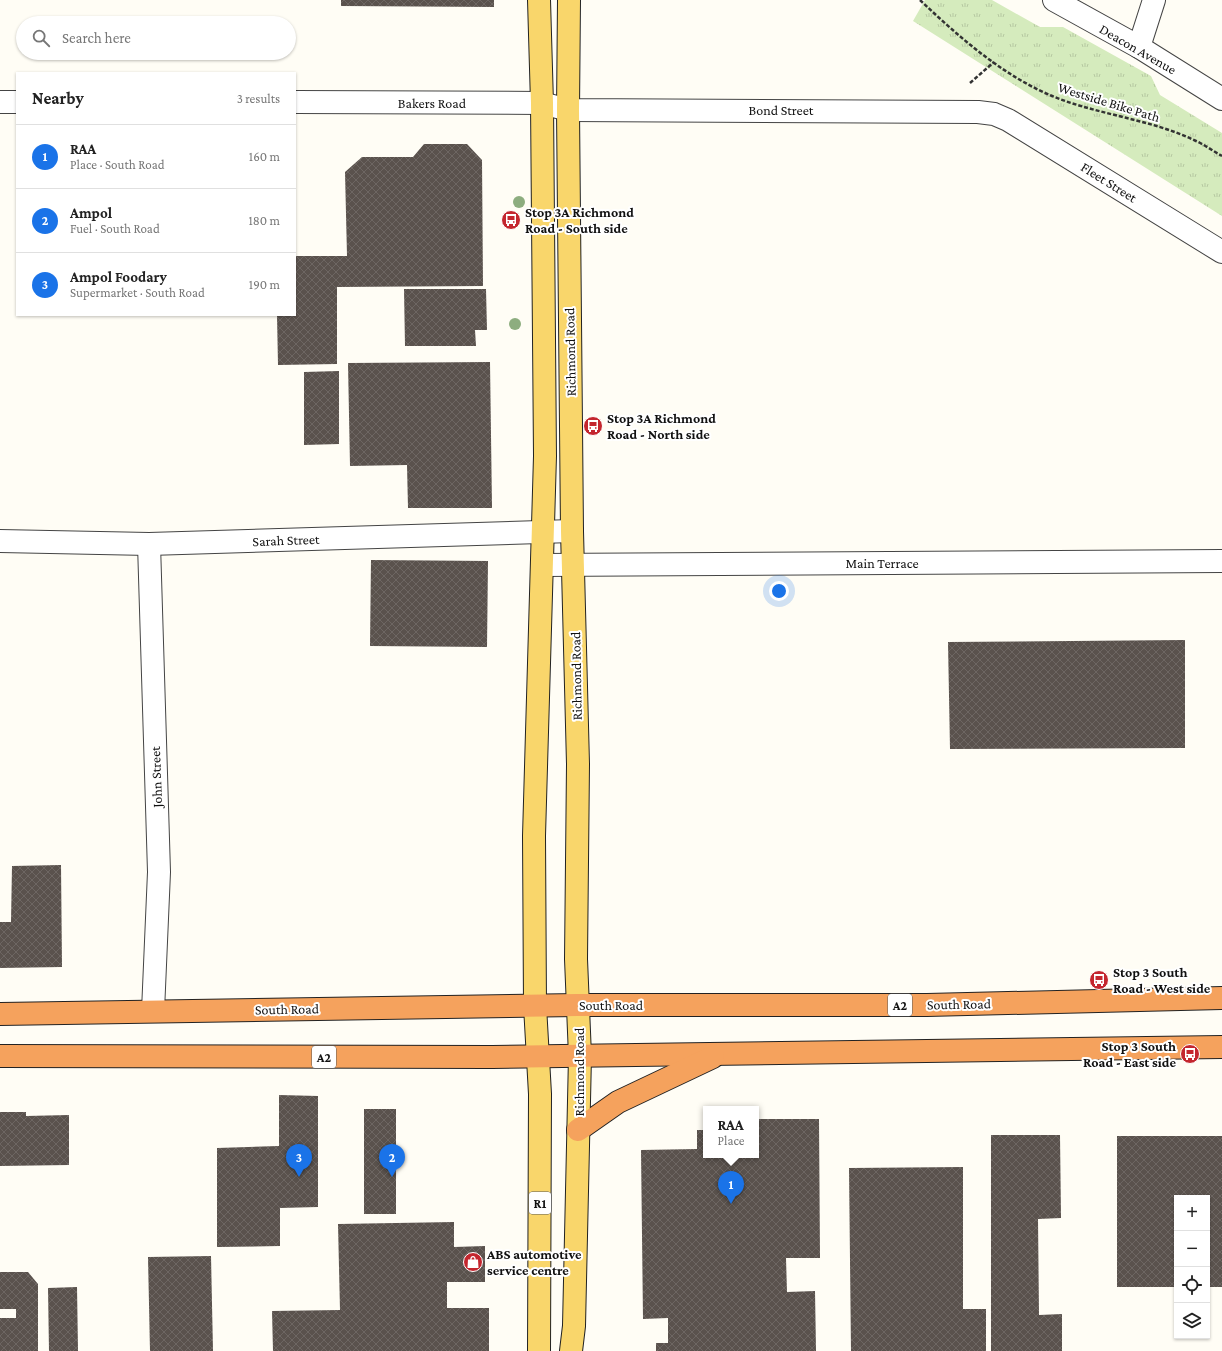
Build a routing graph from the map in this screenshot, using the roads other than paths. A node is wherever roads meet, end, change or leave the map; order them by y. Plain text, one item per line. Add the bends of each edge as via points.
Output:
1 (539, 0) edge
2 (569, 0) edge
3 (1054, 0) edge
4 (1154, 0) edge
5 (1139, 48) junction
6 (1222, 99) edge
7 (0, 102) edge
8 (16, 102) edge
9 (296, 102) edge
10 (542, 103) junction
11 (568, 110) junction
12 (994, 114) joint
13 (1222, 252) edge
14 (572, 531) junction
15 (544, 532) junction
16 (0, 541) edge
17 (149, 544) junction
18 (1222, 561) edge
19 (542, 565) junction
20 (574, 565) junction
21 (1222, 998) edge
22 (578, 1004) junction
23 (535, 1006) junction
24 (153, 1011) junction
25 (0, 1014) edge
26 (1222, 1047) edge
27 (720, 1054) junction
28 (538, 1055) junction
29 (0, 1056) edge
30 (580, 1056) junction
31 (578, 1130) junction
32 (539, 1351) edge
33 (571, 1351) edge

1 - 10 main road, Richmond Road
2 - 11 main road, Richmond Road
3 - 5 street, Deacon Avenue
4 - 5 street
5 - 6 street, Deacon Avenue
7 - 8 street
9 - 10 street, Bakers Road
10 - 11 street, Bakers Road
10 - 15 main road, Richmond Road
11 - 12 street, Bond Street via 961,111
11 - 14 main road, Richmond Road
12 - 13 street, Fleet Street via 1008,120
14 - 15 street, Sarah Street
14 - 20 main road, Richmond Road
15 - 17 street, Sarah Street
15 - 19 main road, Richmond Road
16 - 17 street, Sarah Street
17 - 24 street, John Street via 159,872
18 - 20 street, Main Terrace
19 - 20 street, Main Terrace
19 - 23 main road, Richmond Road via 534,836
20 - 22 main road, Richmond Road via 578,764
21 - 22 highway, South Road / A2 via 927,1005
22 - 23 highway, South Road / A2
22 - 30 main road, Richmond Road
23 - 24 highway, South Road / A2
23 - 28 main road, Richmond Road / R1
24 - 25 highway, South Road / A2
26 - 27 highway, A2
27 - 30 highway, A2
27 - 31 highway via 618,1102
28 - 29 highway, A2
28 - 30 highway, A2
28 - 32 main road, Richmond Road / R1
30 - 31 main road, Richmond Road
31 - 33 main road, Richmond Road via 574,1326

